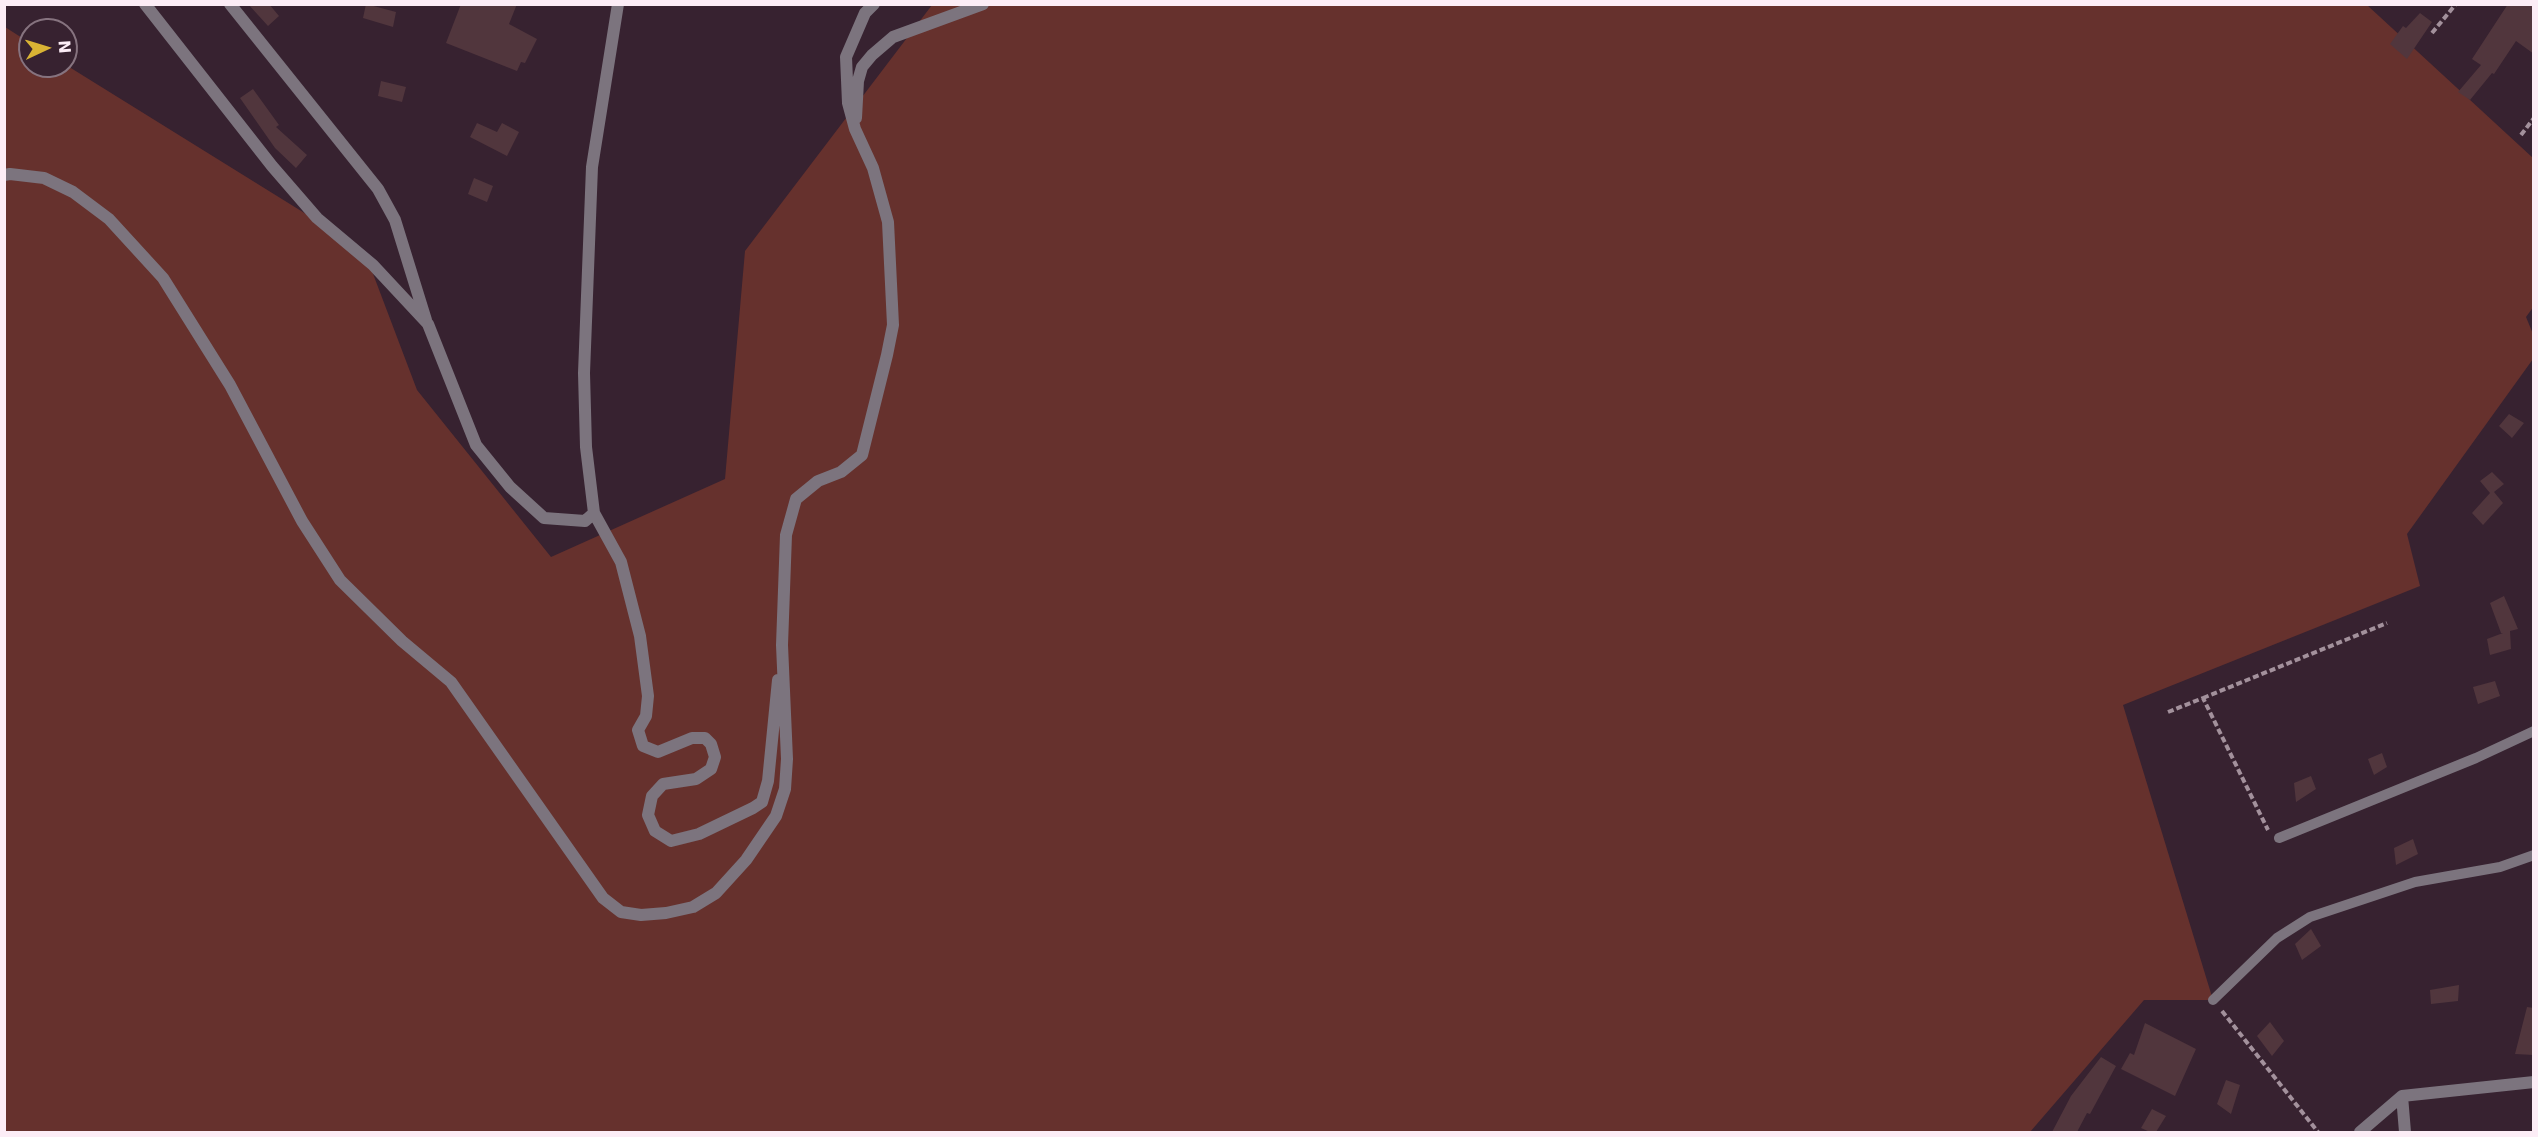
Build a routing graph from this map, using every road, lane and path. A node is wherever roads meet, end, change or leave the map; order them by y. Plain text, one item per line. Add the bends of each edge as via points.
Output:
1 (145, 4) edge
2 (230, 4) edge
3 (618, 4) edge
4 (874, 4) edge
5 (983, 4) edge
6 (2456, 4) edge
7 (2432, 33) dead end
8 (2534, 118) edge
9 (855, 129) junction
10 (2521, 135) dead end
11 (4, 175) edge
12 (428, 324) junction
13 (594, 513) junction
14 (2387, 623) dead end
15 (782, 645) junction
16 (2203, 698) junction
17 (2168, 712) dead end
18 (2534, 731) edge
19 (2279, 838) joint
20 (2534, 855) edge
21 (2213, 1000) joint
22 (2534, 1082) edge
23 (2402, 1096) junction
24 (2318, 1132) edge
25 (2360, 1132) edge
26 (2405, 1132) edge

1 - 12 street via 317,218 374,265
2 - 12 street via 378,189 395,220
3 - 13 street via 592,167 584,373 586,447
4 - 9 street via 865,13 846,57 848,103
5 - 9 street via 893,37 872,55 862,67 858,81
6 - 7 path
8 - 10 path
9 - 15 street via 873,168 888,222 893,325 862,455 796,499 786,535
11 - 15 street via 44,178 74,192 109,219 163,278 230,385 302,521 340,580 451,682 603,898 621,912 666,913 693,907 716,893 746,860 776,816 785,789 787,759
12 - 13 street via 476,445 510,487 544,518 585,521
13 - 15 street via 621,562 640,636 648,696 646,716 638,730 643,746 658,752 692,738 705,738 715,758 711,769 696,779 663,784 652,796 648,815 655,831 671,841 699,834 762,802 768,782
14 - 16 path
16 - 17 path
16 - 19 path via 2270,835
18 - 19 lane
20 - 21 lane via 2500,867 2415,882 2310,917 2277,938
21 - 24 path
22 - 23 street
23 - 25 street
23 - 26 street

